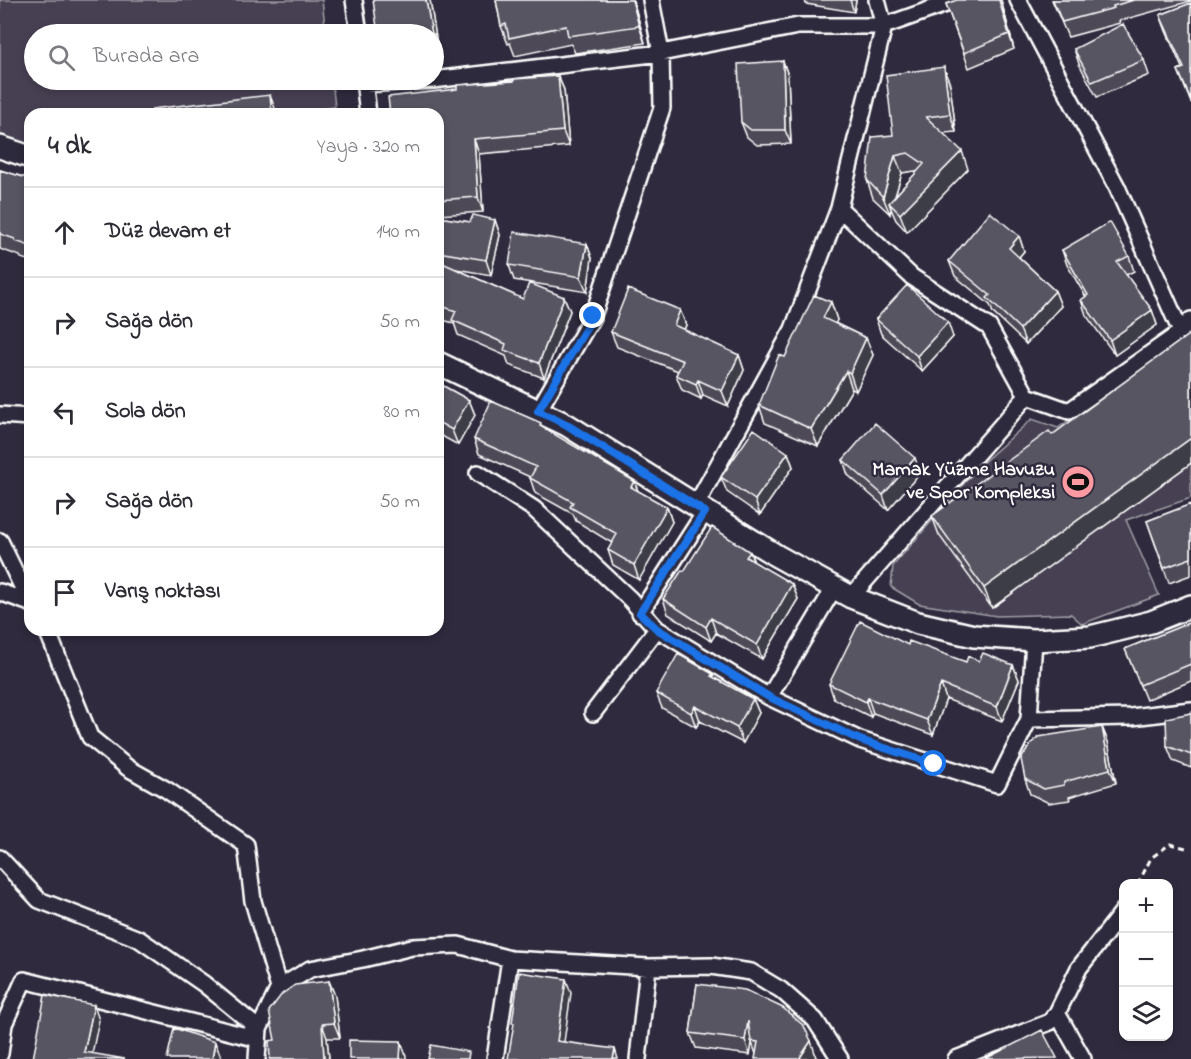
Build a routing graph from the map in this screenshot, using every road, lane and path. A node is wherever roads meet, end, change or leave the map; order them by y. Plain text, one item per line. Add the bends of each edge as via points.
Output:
1 (354, 0) edge
2 (651, 0) edge
3 (877, 0) edge
4 (957, 0) edge
5 (1018, 0) edge
6 (357, 24) edge
7 (885, 26) junction
8 (661, 53) junction
9 (444, 79) edge
10 (366, 90) edge
11 (367, 108) edge
12 (0, 147) edge
13 (24, 156) edge
14 (839, 208) junction
15 (1186, 326) edge
16 (444, 366) edge
17 (1027, 396) junction
18 (538, 411) junction
19 (0, 415) edge
20 (24, 417) edge
21 (478, 474) dead end
22 (700, 509) junction
23 (0, 541) edge
24 (24, 591) edge
25 (0, 592) edge
26 (843, 592) junction
27 (24, 601) edge
28 (1191, 606) edge
29 (640, 613) junction
30 (657, 629) junction
31 (49, 636) edge
32 (1034, 640) junction
33 (769, 697) junction
34 (1191, 710) edge
35 (593, 713) dead end
36 (1029, 719) junction
37 (1186, 848) dead end
38 (0, 858) edge
39 (1140, 879) edge
40 (1119, 916) edge
41 (510, 959) junction
42 (648, 967) junction
43 (279, 988) junction
44 (1057, 1013) junction
45 (2, 1024) edge
46 (259, 1034) junction
47 (0, 1054) edge
48 (257, 1059) edge
49 (495, 1059) edge
50 (639, 1059) edge
51 (840, 1059) edge
52 (956, 1059) edge
53 (1083, 1059) edge

1 - 6 street
2 - 8 street
3 - 7 street
4 - 7 street
5 - 15 street
7 - 8 street via 798,26
7 - 14 street
8 - 9 street
8 - 18 street via 662,108 593,316
10 - 11 street
12 - 13 main road
14 - 17 street via 912,277 989,327
14 - 22 street via 793,329
15 - 17 street via 1070,411
16 - 18 main road
17 - 26 street
18 - 22 main road via 567,425
19 - 20 street
21 - 29 street via 534,509
22 - 26 main road
22 - 29 street
23 - 24 street
25 - 27 street
26 - 32 main road via 918,623 974,636
26 - 33 street
28 - 32 main road via 1151,622 1090,637
29 - 30 street
30 - 33 street
30 - 35 street
31 - 43 street via 90,737 128,768 246,845 253,902
32 - 36 street
33 - 36 street via 860,740 997,784
34 - 36 street via 1131,717
37 - 39 path via 1170,844 1151,858
38 - 46 street via 39,900 139,939 204,984
40 - 44 street via 1079,968
41 - 42 street
41 - 43 street via 458,945 412,946 310,969
41 - 49 street
42 - 50 street
42 - 51 street via 711,966 751,972 781,990 815,1020
43 - 46 street
44 - 52 street via 1050,1022
44 - 53 street
45 - 46 street via 24,981
45 - 47 street
46 - 48 street

